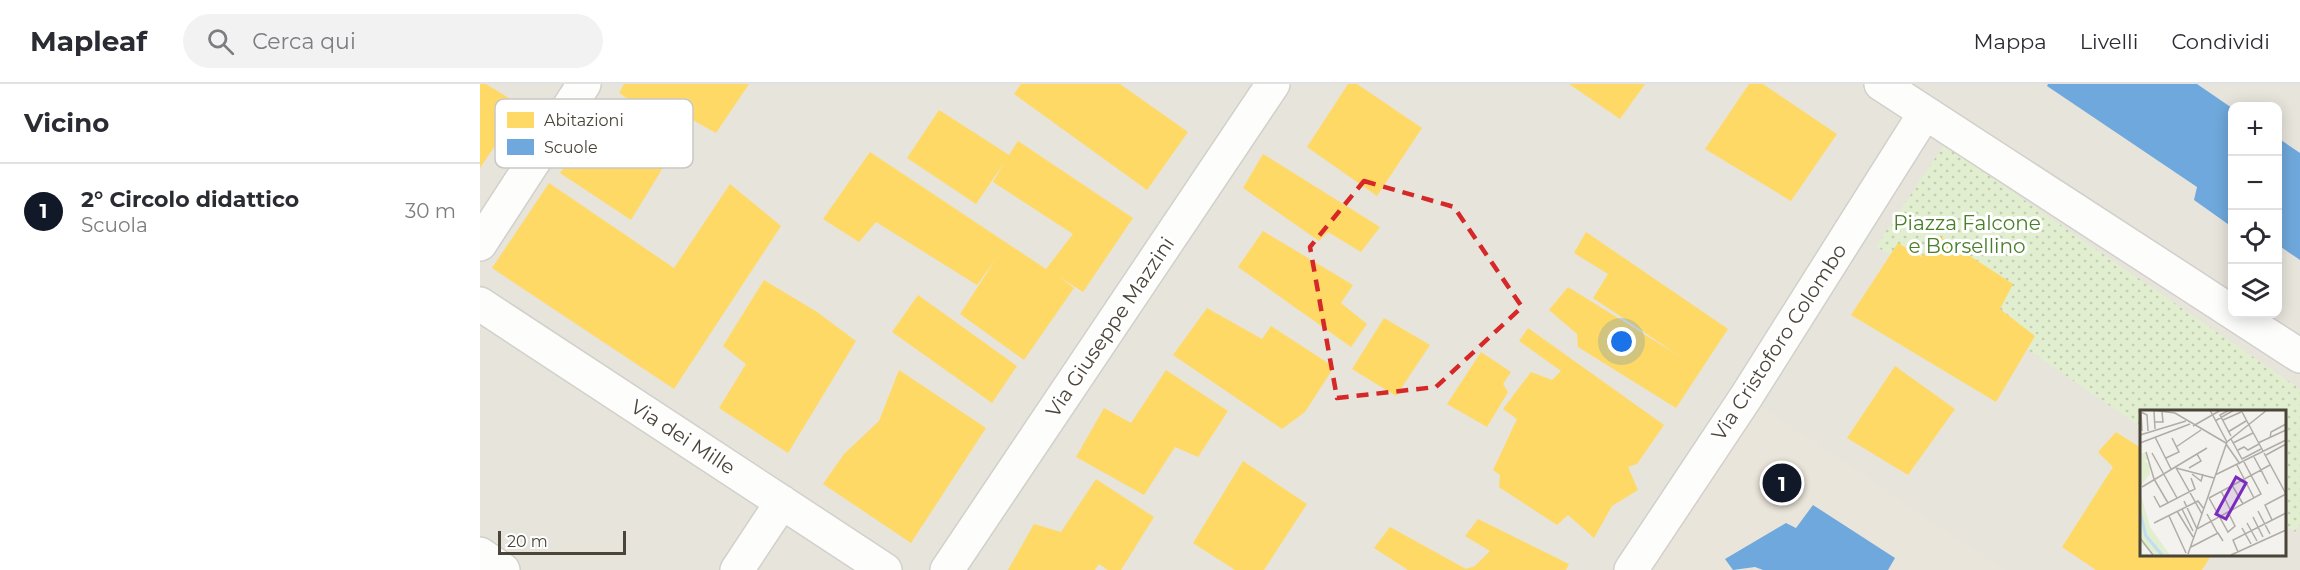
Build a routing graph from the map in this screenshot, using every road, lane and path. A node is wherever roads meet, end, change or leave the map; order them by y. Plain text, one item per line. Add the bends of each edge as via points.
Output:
1 (584, 84) edge
2 (1273, 84) edge
3 (1881, 84) edge
4 (574, 99) edge
5 (1925, 113) junction
6 (529, 168) edge
7 (480, 244) edge
8 (480, 304) edge
9 (2228, 309) edge
10 (2242, 318) edge
11 (2300, 356) edge
12 (782, 502) junction
13 (480, 554) edge
14 (503, 570) edge
15 (737, 570) edge
16 (885, 570) edge
17 (947, 570) edge
18 (1631, 570) edge

1 - 4 street
2 - 17 street, Via Giuseppe Mazzini
3 - 5 street
5 - 9 street
5 - 18 street, Via Cristoforo Colombo via 1746,397
6 - 7 street
8 - 12 street, Via dei Mille
10 - 11 street
12 - 15 street
12 - 16 street, Via dei Mille
13 - 14 street

